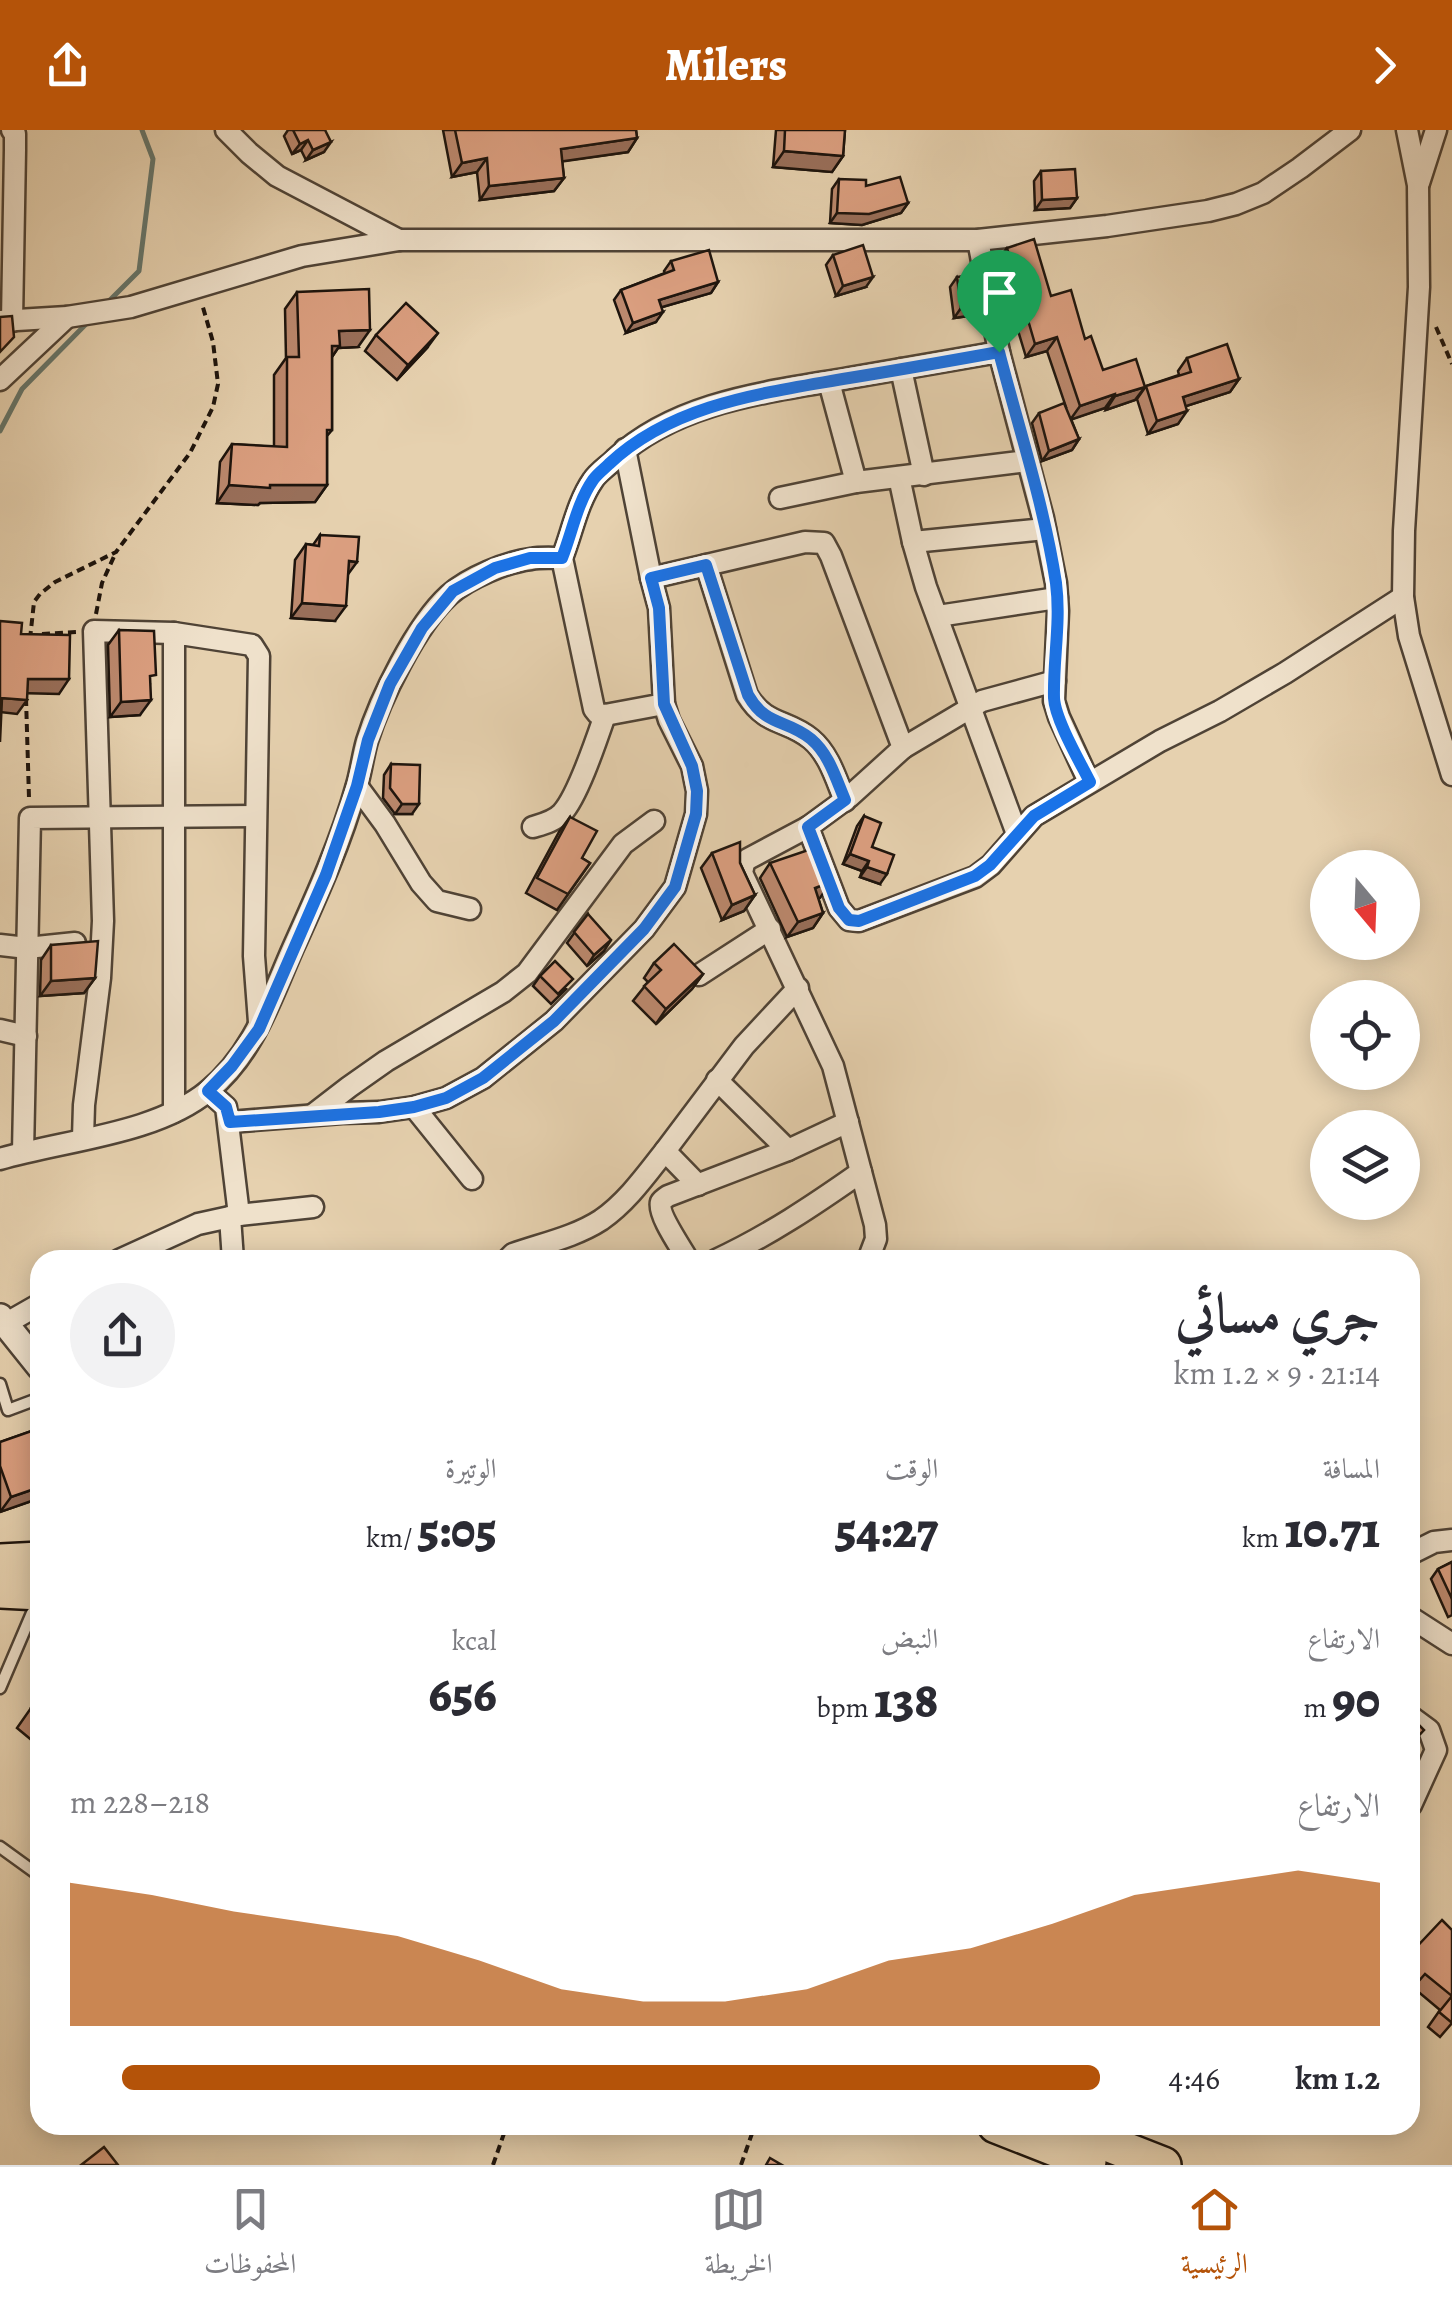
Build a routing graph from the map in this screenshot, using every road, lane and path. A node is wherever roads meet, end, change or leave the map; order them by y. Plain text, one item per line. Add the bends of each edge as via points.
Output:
1 (12, 130) edge
2 (226, 130) edge
3 (1324, 130) edge
4 (1350, 130) edge
5 (1407, 130) edge
6 (1436, 130) edge
7 (1300, 168) junction
8 (1418, 185) junction
9 (399, 240) junction
10 (978, 240) junction
11 (198, 288) junction
12 (72, 316) junction
13 (6, 321) edge
14 (999, 352) junction
15 (901, 369) junction
16 (0, 380) edge
17 (829, 382) junction
18 (625, 449) junction
19 (1027, 461) junction
20 (924, 474) junction
21 (900, 477) junction
22 (856, 482) junction
23 (780, 498) dead end
24 (1045, 529) junction
25 (913, 542) junction
26 (116, 552) junction
27 (562, 558) junction
28 (706, 565) junction
29 (651, 578) junction
30 (1403, 597) junction
31 (1057, 598) junction
32 (938, 616) junction
33 (94, 631) junction
34 (174, 634) junction
35 (30, 635) junction
36 (28, 649) edge
37 (1056, 680) junction
38 (26, 683) edge
39 (664, 704) junction
40 (970, 708) junction
41 (605, 715) junction
42 (903, 748) junction
43 (1452, 775) edge
44 (1090, 782) junction
45 (357, 786) junction
46 (845, 800) junction
47 (175, 815) junction
48 (100, 816) junction
49 (255, 816) junction
50 (30, 818) junction
51 (654, 821) dead end
52 (533, 827) dead end
53 (808, 827) junction
54 (1017, 834) junction
55 (470, 909) dead end
56 (770, 929) junction
57 (102, 940) junction
58 (0, 945) edge
59 (27, 948) junction
60 (698, 975) edge
61 (798, 988) junction
62 (259, 1029) junction
63 (0, 1030) edge
64 (26, 1036) junction
65 (717, 1080) junction
66 (208, 1091) junction
67 (414, 1107) junction
68 (174, 1112) junction
69 (312, 1116) junction
70 (230, 1122) junction
71 (848, 1122) junction
72 (83, 1138) junction
73 (788, 1150) junction
74 (665, 1151) junction
75 (23, 1152) junction
76 (0, 1159) edge
77 (861, 1172) junction
78 (472, 1179) dead end
79 (698, 1185) junction
80 (313, 1207) dead end
81 (235, 1216) junction
82 (141, 1250) edge
83 (233, 1250) edge
84 (524, 1250) edge
85 (682, 1250) edge
86 (738, 1250) edge
87 (872, 1250) edge
88 (30, 1310) edge
89 (2, 1326) edge
90 (30, 1356) edge
91 (0, 1384) edge
92 (30, 1402) edge
93 (1452, 1540) edge
94 (1420, 1549) edge
95 (30, 1560) edge
96 (0, 1562) edge
97 (0, 1590) edge
98 (30, 1592) edge
99 (30, 1618) edge
100 (1420, 1623) edge
101 (1452, 1644) edge
102 (0, 1688) edge
103 (1420, 1723) edge
104 (1420, 1787) edge
105 (0, 1847) edge
106 (30, 1869) edge
107 (504, 2135) edge
108 (752, 2135) edge
109 (1022, 2135) edge
110 (1086, 2135) edge
111 (493, 2165) edge
112 (741, 2165) edge
113 (1098, 2165) edge
114 (1163, 2165) edge

1 - 13 street
2 - 9 street via 277,176
3 - 7 street
4 - 7 street
5 - 8 street
6 - 8 street
7 - 10 street via 1262,193 1208,211
8 - 30 street
9 - 10 street
9 - 11 street via 302,256
10 - 14 street
11 - 12 street
11 - 26 path via 217,368 213,407 190,453
12 - 13 street
12 - 16 street
14 - 15 street
14 - 19 street
15 - 17 street
15 - 20 street
17 - 18 street via 678,418
17 - 22 street
18 - 27 street via 593,480
18 - 29 street
19 - 20 street
19 - 24 street
20 - 21 street
21 - 22 street
21 - 25 street
22 - 23 street
24 - 25 street
24 - 31 street
25 - 32 street
26 - 33 path via 99,594
26 - 35 path via 40,594
27 - 41 street via 594,709
27 - 45 street via 495,568 444,600 390,684
28 - 29 street
28 - 42 street via 824,543
28 - 46 street via 755,708 813,740
29 - 39 street
30 - 43 street
30 - 44 street
31 - 32 street
31 - 37 street
32 - 40 street
33 - 34 street
33 - 35 path
33 - 48 street
34 - 47 street
34 - 49 street via 257,650
35 - 36 path
37 - 40 street
37 - 44 street via 1058,716
38 - 50 path
39 - 41 street
39 - 67 street via 697,791 675,887 644,929 554,1021 483,1078
40 - 42 street
40 - 54 street
41 - 52 street via 563,812
42 - 46 street
44 - 54 street
45 - 55 street via 437,901
45 - 62 street
46 - 53 street
47 - 48 street
47 - 49 street
47 - 68 street
48 - 50 street
48 - 57 street
49 - 62 street
50 - 59 street
51 - 69 street via 624,844 527,973
53 - 54 street via 839,908 859,921 975,876
53 - 56 street via 748,858 742,868
56 - 60 street
56 - 61 street
57 - 59 street
57 - 72 street
58 - 59 street
59 - 64 street
61 - 65 street
61 - 71 street via 833,1066
62 - 66 street
63 - 64 street
64 - 75 street
65 - 73 street
65 - 74 street
66 - 68 street
66 - 70 street via 226,1107
67 - 69 street
67 - 78 street
68 - 72 street
69 - 70 street
70 - 81 street
71 - 73 street
71 - 77 street
72 - 75 street
73 - 79 street
74 - 79 street
74 - 84 street via 601,1220
75 - 76 street
77 - 86 street
77 - 87 street via 876,1225
79 - 85 street via 660,1205
80 - 81 street
81 - 82 street via 198,1224
81 - 83 street
88 - 89 street
89 - 90 street
91 - 92 lane via 8,1410
93 - 94 street
95 - 96 highway
97 - 98 highway
99 - 102 lane
100 - 101 street
103 - 104 street via 1430,1730 1436,1750
105 - 106 lane
107 - 111 path
108 - 112 path
109 - 113 highway
110 - 114 highway

